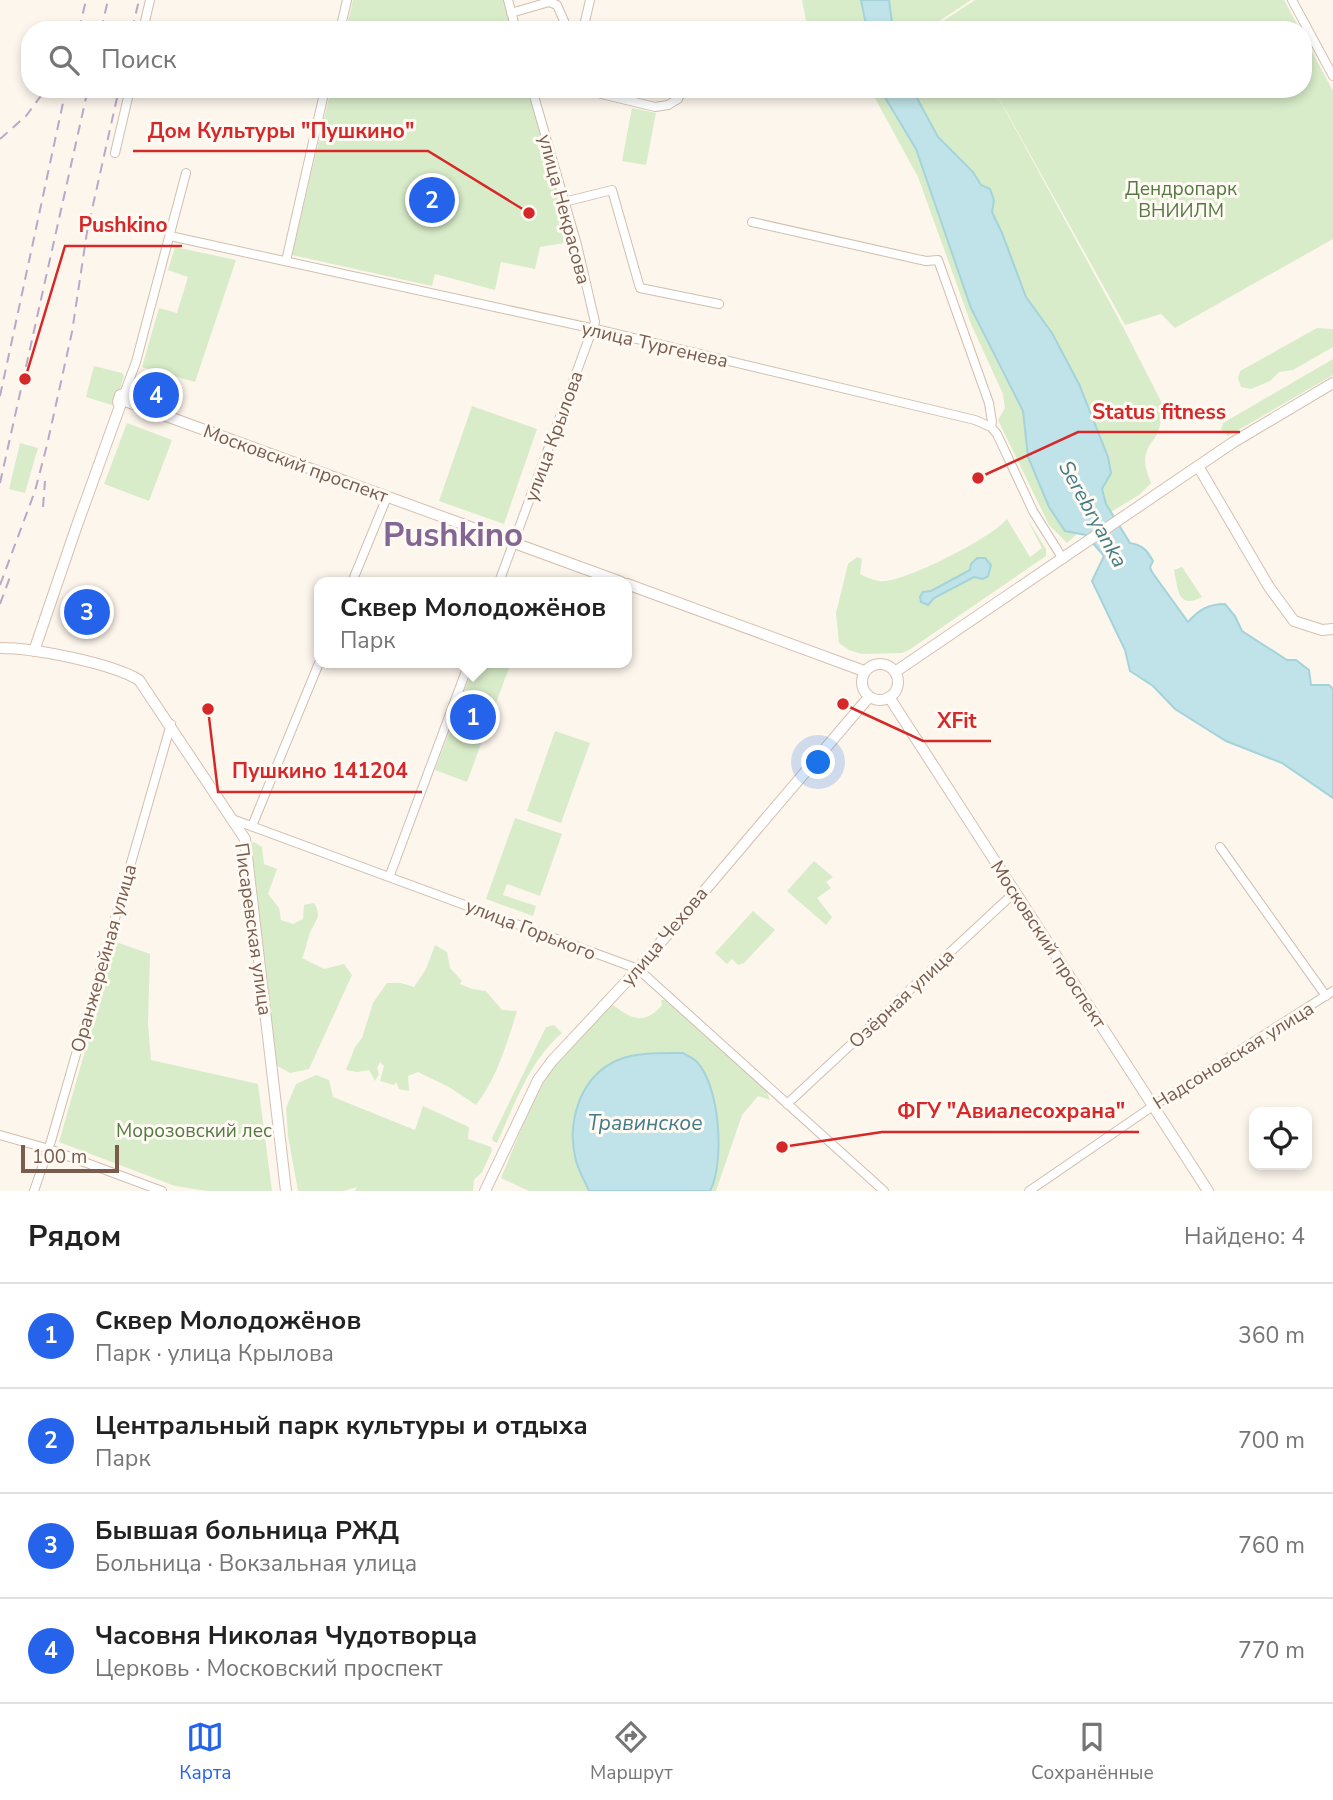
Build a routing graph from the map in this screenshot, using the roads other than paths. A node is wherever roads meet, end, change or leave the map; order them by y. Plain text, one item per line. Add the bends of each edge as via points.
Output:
1 (150, 0) edge
2 (347, 0) edge
3 (508, 0) edge
4 (578, 0) edge
5 (1292, 0) edge
6 (550, 1) edge
7 (590, 1) edge
8 (511, 13) junction
9 (145, 21) edge
10 (342, 21) edge
11 (513, 21) edge
12 (564, 21) edge
13 (585, 21) edge
14 (1303, 21) edge
15 (1312, 37) edge
16 (1333, 76) edge
17 (128, 98) edge
18 (323, 98) edge
19 (535, 98) edge
20 (626, 98) edge
21 (678, 98) edge
22 (115, 153) dead end
23 (186, 173) dead end
24 (564, 202) junction
25 (752, 222) dead end
26 (170, 236) junction
27 (286, 261) junction
28 (719, 304) dead end
29 (592, 329) junction
30 (1333, 383) edge
31 (124, 401) junction
32 (991, 427) junction
33 (1198, 466) junction
34 (387, 497) junction
35 (513, 543) junction
36 (1063, 559) junction
37 (354, 577) edge
38 (501, 577) edge
39 (607, 577) edge
40 (632, 586) edge
41 (1333, 629) edge
42 (0, 648) edge
43 (34, 651) junction
44 (317, 668) edge
45 (467, 668) edge
46 (864, 671) junction
47 (895, 672) junction
48 (869, 697) junction
49 (890, 697) junction
50 (171, 724) junction
51 (232, 819) junction
52 (252, 826) junction
53 (1220, 847) dead end
54 (390, 875) junction
55 (1015, 892) junction
56 (638, 969) junction
57 (1329, 994) edge
58 (787, 1104) junction
59 (1153, 1106) junction
60 (0, 1135) edge
61 (48, 1149) junction
62 (34, 1191) edge
63 (160, 1191) edge
64 (286, 1191) edge
65 (485, 1191) edge
66 (884, 1191) edge
67 (1029, 1191) edge
68 (1208, 1191) edge

1 - 9 street
2 - 10 street
3 - 8 street
4 - 7 street
5 - 14 street
6 - 8 street
6 - 12 street
7 - 13 street
8 - 11 street
15 - 16 street
17 - 22 street
18 - 27 street
19 - 24 street, улица Некрасова
20 - 21 street via 655,107
23 - 26 street
24 - 28 street via 612,190 639,288
24 - 29 street, улица Некрасова via 595,322
25 - 32 street via 938,260 986,396
26 - 27 street, улица Тургенева
26 - 31 street
27 - 29 street, улица Тургенева
29 - 32 street, улица Тургенева
29 - 35 street, улица Крылова
30 - 33 main road
31 - 34 main road, Московский проспект
31 - 43 main road
32 - 36 street
33 - 36 main road
33 - 41 main road via 1294,621
34 - 35 main road, Московский проспект
34 - 37 street
35 - 38 street, улица Крылова
35 - 39 main road, Московский проспект
36 - 47 main road
40 - 46 main road
42 - 43 main road, Писаревская улица
43 - 50 main road, Писаревская улица via 123,670 139,680
44 - 52 street
45 - 54 street
46 - 47 main road via 883,664
46 - 48 main road via 862,685
47 - 49 main road via 898,686
48 - 49 main road
48 - 56 main road, улица Чехова
49 - 55 main road, Московский проспект
50 - 51 main road, Писаревская улица
50 - 61 street, Оранжерейная улица
51 - 52 street, улица Горького
51 - 64 main road, Писаревская улица via 245,839
52 - 54 street, улица Горького
53 - 57 street
54 - 56 street, улица Горького
55 - 58 street, Озёрная улица
55 - 59 main road, Московский проспект
56 - 58 street, улица Горького
56 - 65 main road, улица Чехова via 538,1080
57 - 59 street, Надсоновская улица
58 - 66 street, улица Горького
59 - 67 street, Надсоновская улица
59 - 68 main road, Московский проспект
60 - 61 street
61 - 62 street, Оранжерейная улица
61 - 63 street

